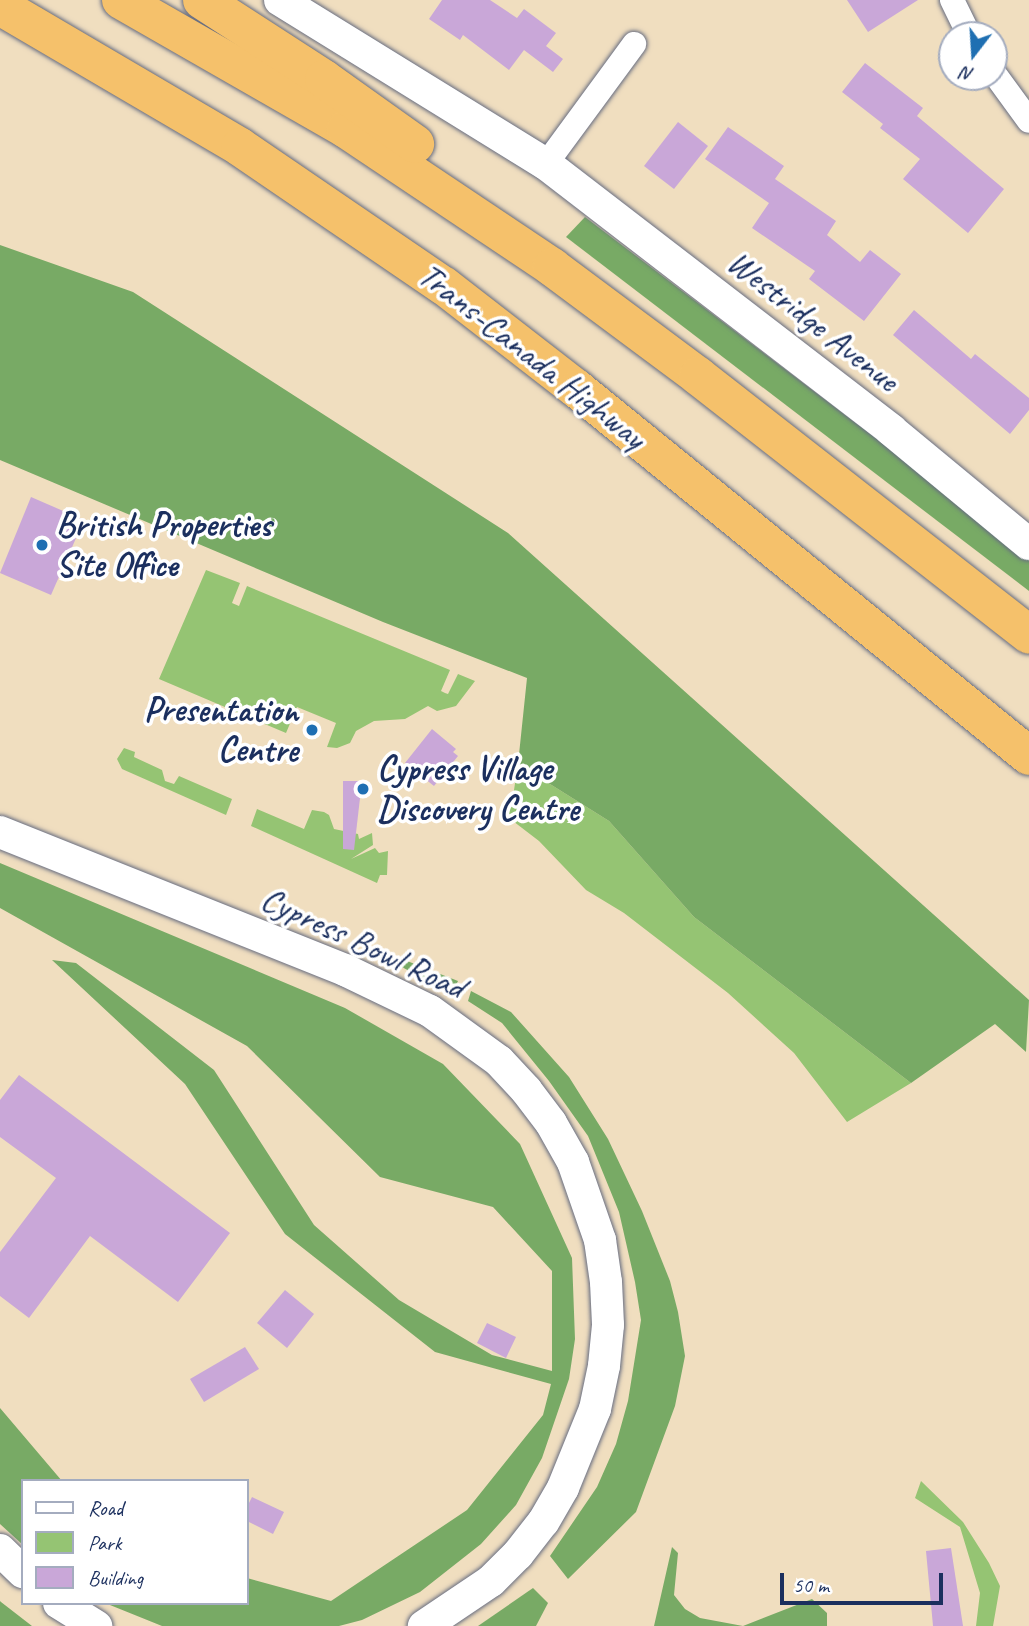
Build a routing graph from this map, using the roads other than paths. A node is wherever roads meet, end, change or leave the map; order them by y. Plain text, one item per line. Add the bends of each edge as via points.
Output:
1 (121, 0) edge
2 (202, 0) edge
3 (280, 0) edge
4 (952, 0) edge
5 (0, 6) edge
6 (962, 21) edge
7 (0, 35) edge
8 (634, 44) dead end
9 (1007, 91) edge
10 (1029, 121) edge
11 (546, 164) junction
12 (373, 234) junction
13 (622, 318) junction
14 (1029, 544) edge
15 (1029, 635) edge
16 (1029, 756) edge
17 (0, 832) edge
18 (0, 1550) edge
19 (21, 1570) edge
20 (62, 1605) edge
21 (96, 1626) edge
22 (424, 1626) edge

1 - 13 highway via 346,129
2 - 13 highway via 324,79 510,213
3 - 11 street, Westridge Avenue
4 - 6 street
5 - 12 highway, Trans-Canada Highway via 205,125
7 - 12 highway
8 - 11 street
9 - 10 street
11 - 14 street, Westridge Avenue via 891,430
12 - 16 highway, Trans-Canada Highway via 577,388
13 - 15 highway
17 - 22 street, Cypress Bowl Road via 312,956 430,1011 499,1061 551,1123 573,1162 600,1240 606,1282 606,1353 595,1409 563,1488 526,1543 491,1581
18 - 19 street
20 - 21 street

